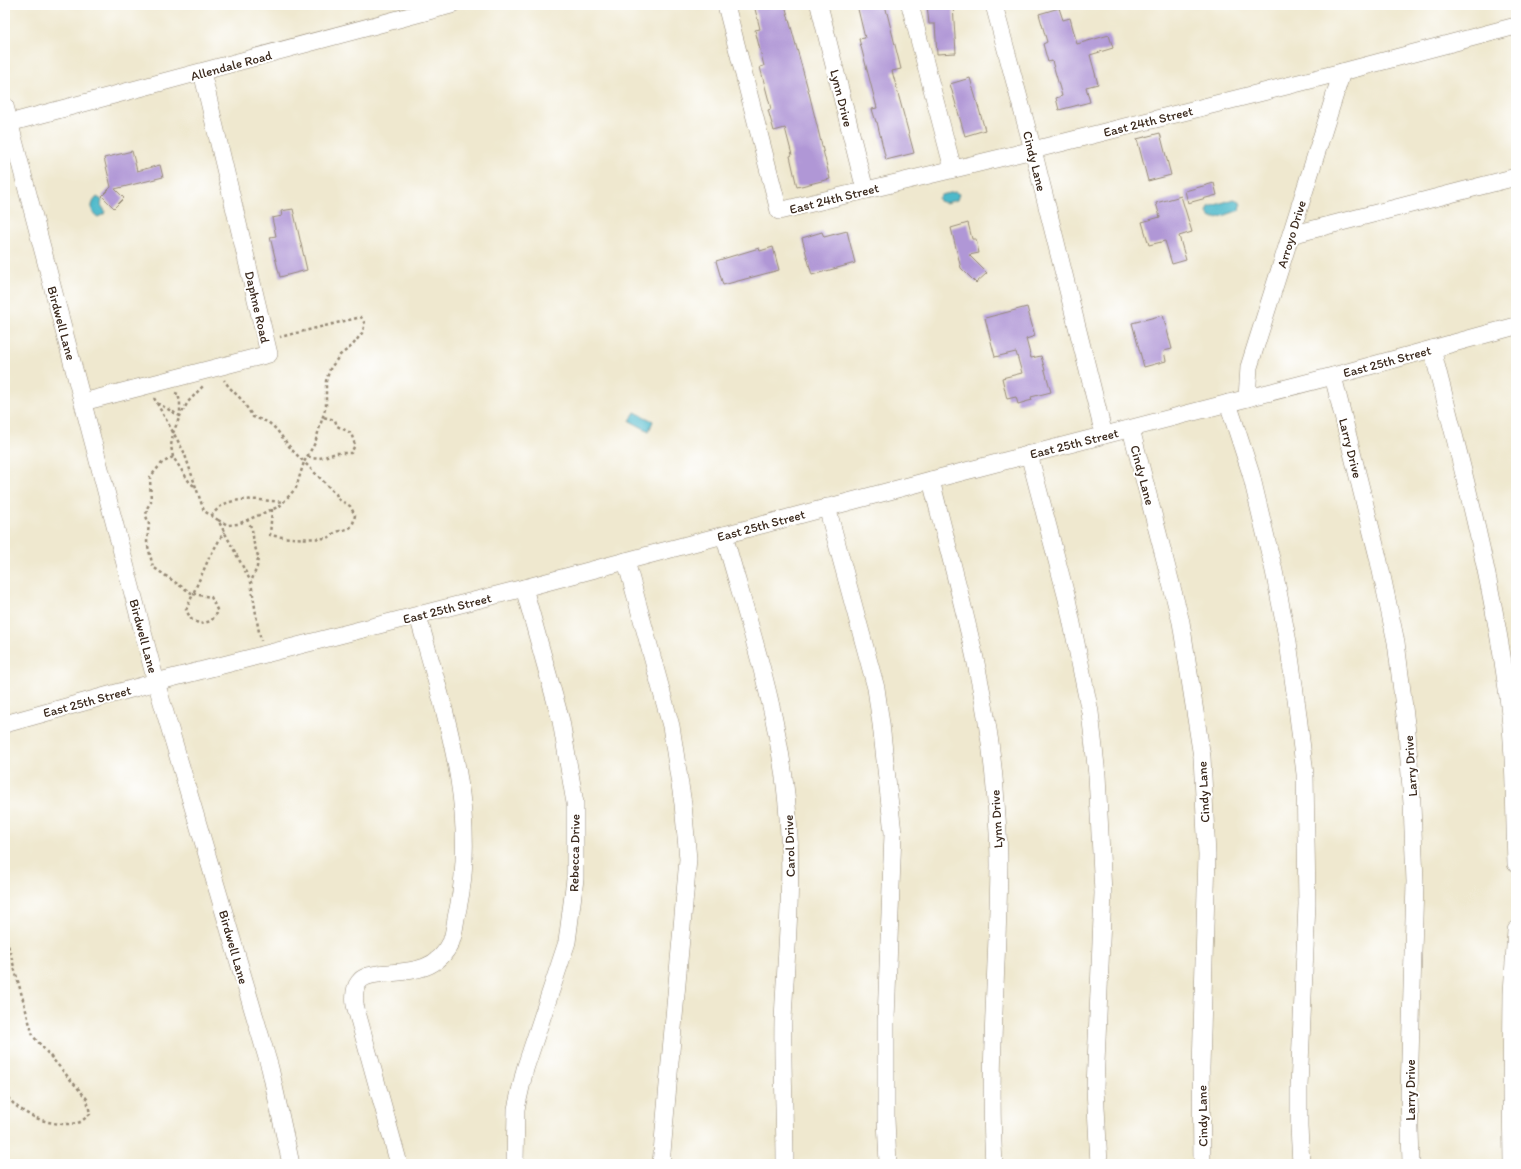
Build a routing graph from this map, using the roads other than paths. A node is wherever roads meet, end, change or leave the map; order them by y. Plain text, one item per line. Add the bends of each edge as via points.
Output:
1 (451, 5) edge
2 (726, 5) edge
3 (819, 5) edge
4 (910, 5) edge
5 (994, 5) edge
6 (1516, 26) edge
7 (202, 72) junction
8 (1342, 72) junction
9 (5, 106) edge
10 (9, 123) junction
11 (1033, 150) junction
12 (953, 169) junction
13 (1516, 177) edge
14 (865, 190) junction
15 (1291, 235) junction
16 (1516, 326) edge
17 (1432, 349) junction
18 (1333, 376) junction
19 (1247, 398) junction
20 (83, 402) junction
21 (1228, 403) junction
22 (1131, 428) junction
23 (1104, 435) junction
24 (1029, 454) junction
25 (931, 480) junction
26 (827, 508) junction
27 (724, 535) junction
28 (626, 561) junction
29 (524, 588) junction
30 (418, 616) junction
31 (156, 682) junction
32 (5, 724) edge
33 (1516, 864) edge
34 (1516, 930) edge
35 (291, 1164) edge
36 (399, 1164) edge
37 (515, 1164) edge
38 (661, 1164) edge
39 (785, 1164) edge
40 (888, 1164) edge
41 (994, 1164) edge
42 (1099, 1164) edge
43 (1202, 1164) edge
44 (1301, 1164) edge
45 (1411, 1164) edge
46 (1512, 1164) edge

1 - 7 street, Allendale Road
2 - 14 street, East 24th Street via 779,211
3 - 14 street, Lynn Drive
4 - 12 street
5 - 11 street, Cindy Lane
6 - 8 street, East 24th Street
7 - 10 street, Allendale Road
7 - 20 street, Daphne Road via 269,354 212,368 150,394
8 - 11 street, East 24th Street
8 - 15 street, Arroyo Drive
9 - 10 street, Birdwell Lane
10 - 20 street, Birdwell Lane
11 - 12 street, East 24th Street
11 - 23 street, Cindy Lane
12 - 14 street, East 24th Street
13 - 15 street
15 - 19 street, Arroyo Drive via 1249,368
16 - 17 street, East 25th Street
17 - 18 street, East 25th Street
17 - 33 street via 1470,496 1496,619 1507,690 1512,750
18 - 19 street, East 25th Street
18 - 45 street, Larry Drive via 1378,557 1396,642 1408,732 1415,882 1409,1094
19 - 21 street, East 25th Street
20 - 31 street, Birdwell Lane
21 - 22 street, East 25th Street
21 - 44 street via 1251,474 1275,578 1290,657 1305,774 1306,904 1299,1087
22 - 23 street, East 25th Street
22 - 43 street, Cindy Lane via 1181,622 1202,757 1207,855 1201,1068
23 - 24 street, East 25th Street
24 - 25 street, East 25th Street
24 - 42 street via 1069,607 1090,712 1097,775 1103,893 1096,1088
25 - 26 street, East 25th Street
25 - 41 street, Lynn Drive via 974,652 995,788 999,864 993,1043
26 - 27 street, East 25th Street
26 - 40 street via 876,688 893,833 886,1020
27 - 28 street, East 25th Street
27 - 39 street, Carol Drive via 768,691 781,755 788,818 790,882 783,1022
28 - 29 street, East 25th Street
28 - 38 street via 671,726 683,804 688,859
29 - 30 street, East 25th Street
29 - 37 street, Rebecca Drive via 561,720 575,804 575,879 567,942 525,1069 516,1109
30 - 31 street, East 25th Street
30 - 36 street via 450,730 458,770 464,865 462,889 451,942 438,960 416,970 368,976 360,981 354,995 354,1005
31 - 32 street, East 25th Street
31 - 35 street, Birdwell Lane via 270,1068
34 - 46 street via 1512,993

